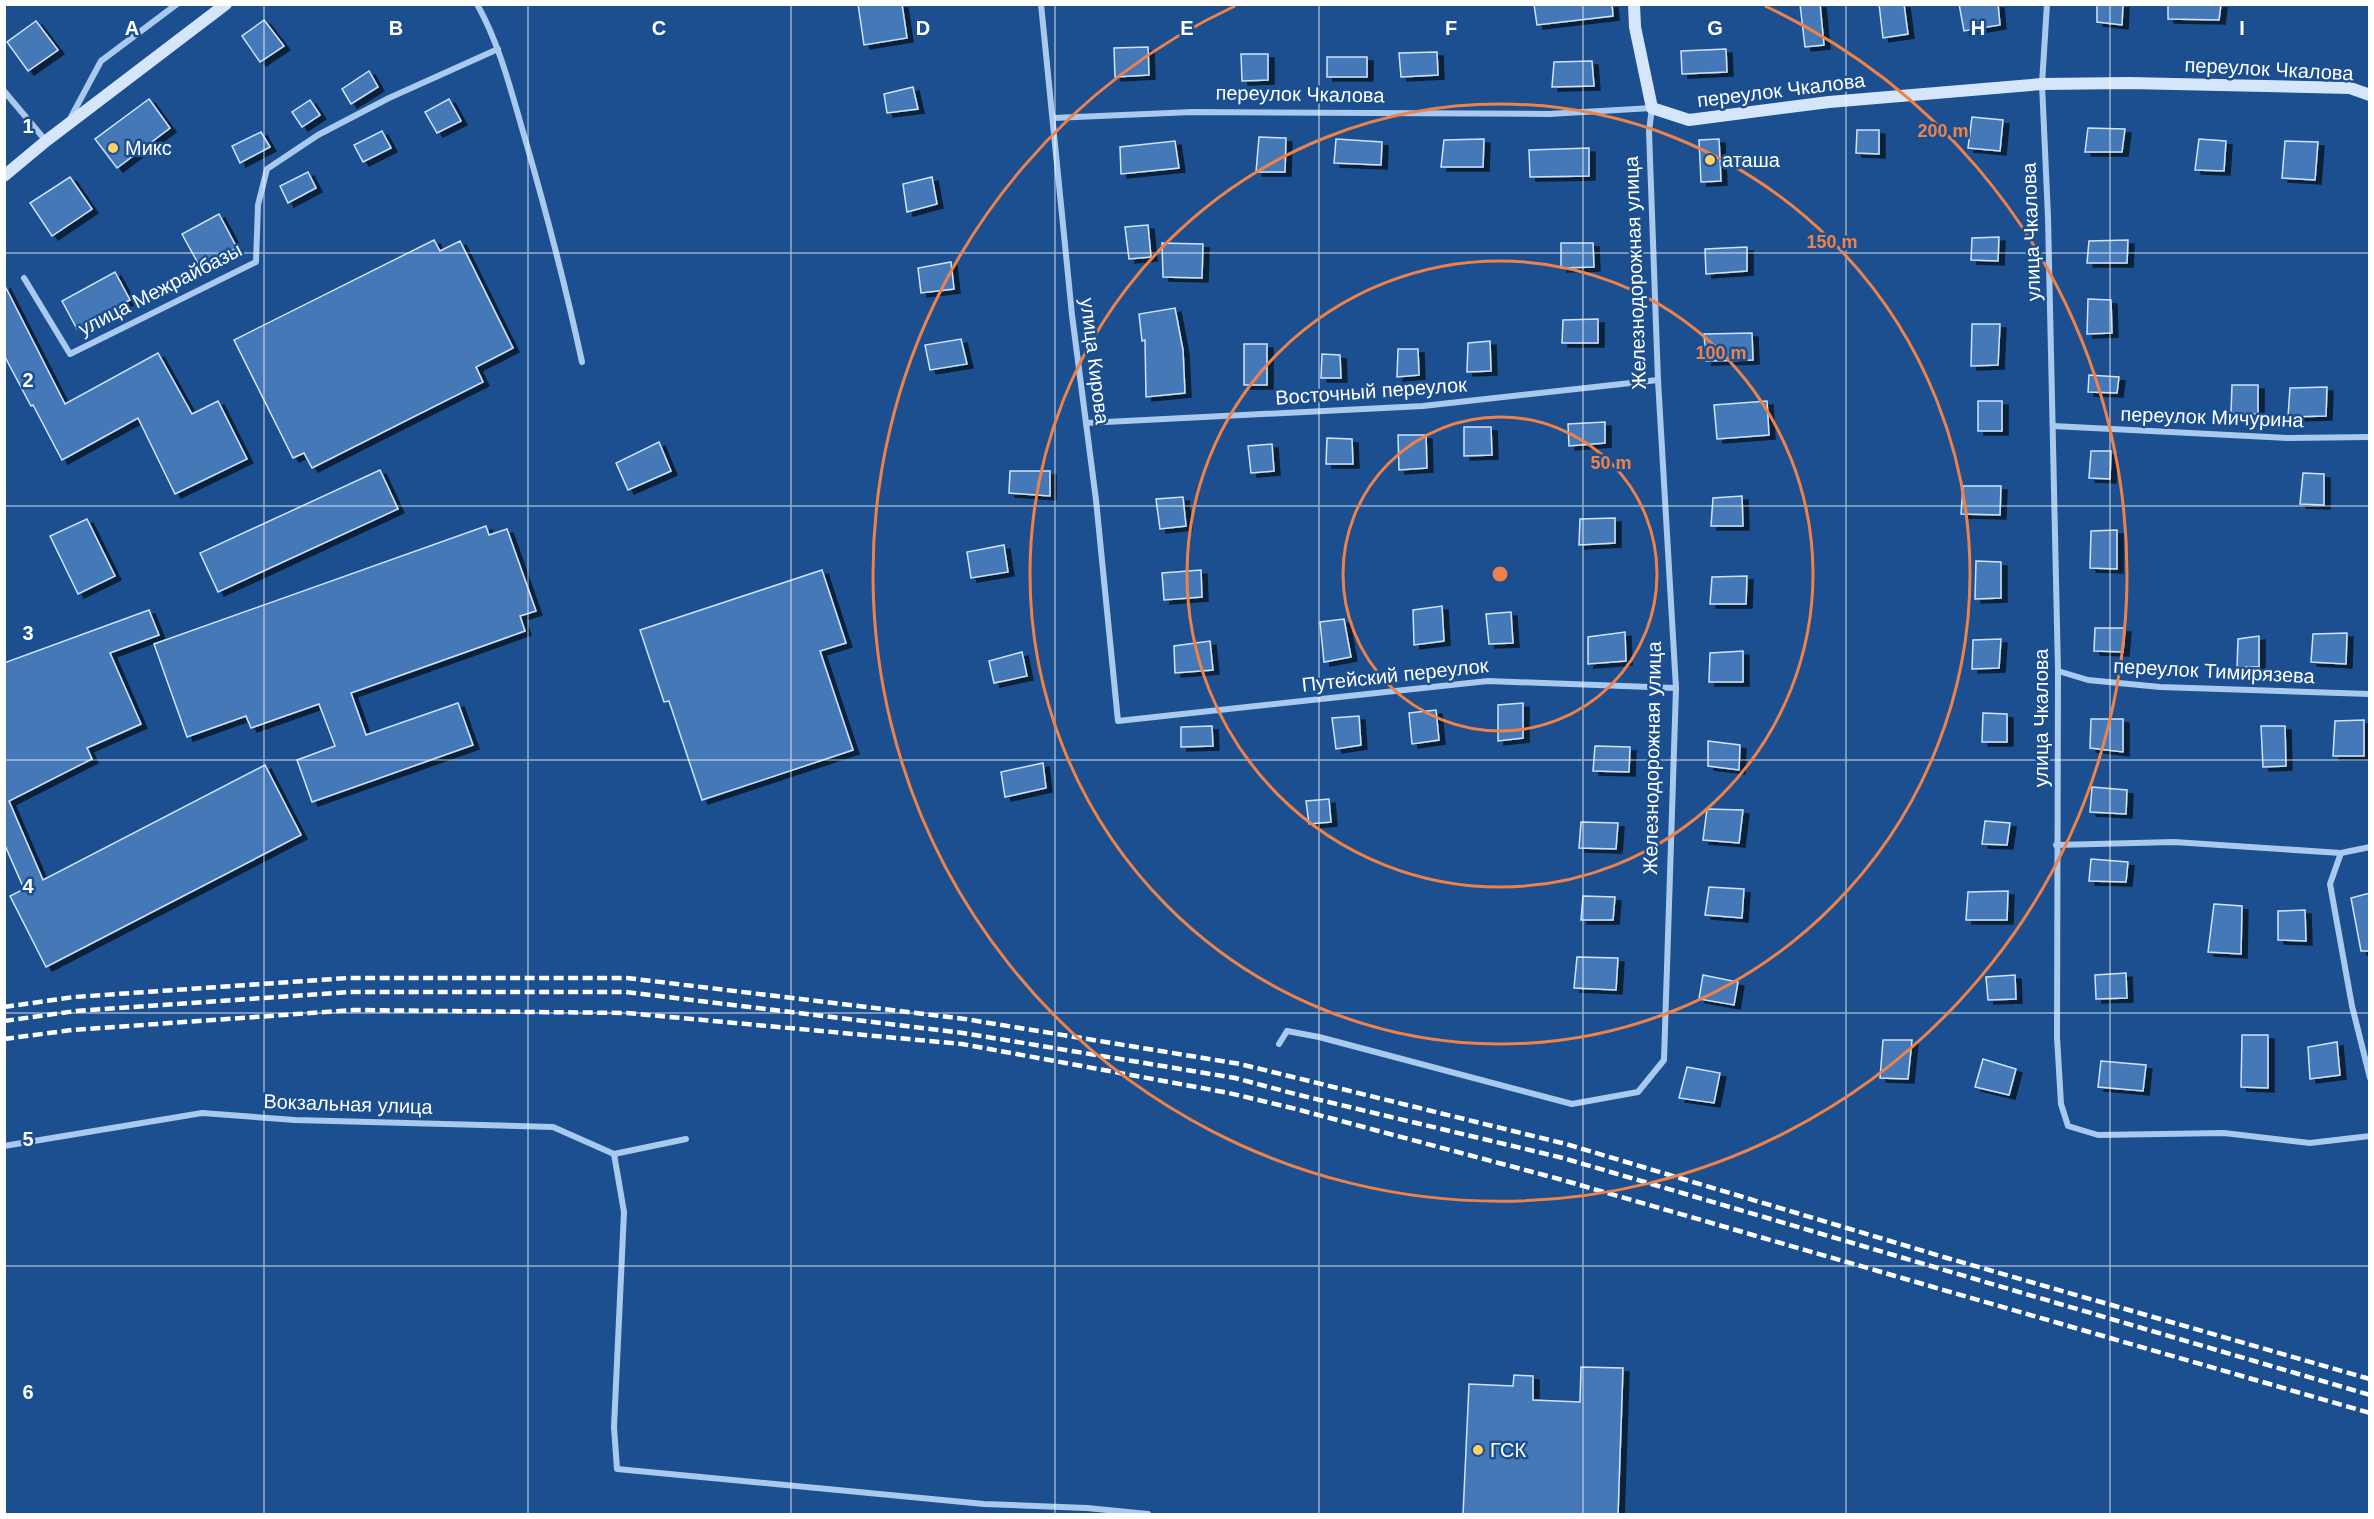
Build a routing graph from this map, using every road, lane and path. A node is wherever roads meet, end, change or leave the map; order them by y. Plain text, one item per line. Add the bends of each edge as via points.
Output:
1 (177, 4) edge
2 (226, 4) edge
3 (477, 4) edge
4 (1041, 4) edge
5 (1634, 4) edge
6 (2047, 4) edge
7 (498, 49) junction
8 (2042, 84) junction
9 (4, 91) edge
10 (2370, 95) edge
11 (1652, 108) junction
12 (1053, 118) junction
13 (68, 125) junction
14 (46, 141) junction
15 (4, 176) edge
16 (24, 278) dead end
17 (582, 362) dead end
18 (1658, 380) junction
19 (1086, 423) junction
20 (2053, 426) junction
21 (2370, 437) edge
22 (2058, 671) junction
23 (1676, 688) junction
24 (2370, 694) edge
25 (1118, 721) joint
26 (2056, 845) junction
27 (2370, 847) edge
28 (2341, 853) junction
29 (1278, 1044) dead end
30 (2370, 1078) edge
31 (2370, 1136) edge
32 (686, 1139) dead end
33 (4, 1146) edge
34 (614, 1154) junction
35 (1148, 1515) edge

1 - 13 street via 101,61
2 - 13 street
3 - 7 street
4 - 12 street, улица Кирова
5 - 11 street, Железнодорожная улица
6 - 8 street, улица Чкалова
7 - 16 street, улица Межрайбазы via 379,103 318,135 267,169 258,205 256,262 70,354
7 - 17 street via 557,248
8 - 10 street, переулок Чкалова via 2350,88
8 - 11 street, переулок Чкалова via 1829,102 1689,120
8 - 20 street, улица Чкалова
9 - 14 street
11 - 12 street, переулок Чкалова via 1550,114 1192,112
11 - 18 street, Железнодорожная улица via 1649,131
12 - 19 street, улица Кирова via 1071,315
13 - 14 street
14 - 15 street
18 - 19 street, Восточный переулок via 1423,406
18 - 23 street, Железнодорожная улица
19 - 25 street, улица Кирова
20 - 21 street, переулок Мичурина via 2288,438
20 - 22 street, улица Чкалова
22 - 24 street, переулок Тимирязева via 2088,680 2160,687
22 - 26 street, улица Чкалова
23 - 25 street, Путейский переулок via 1488,681
23 - 29 street, Железнодорожная улица via 1664,1060 1638,1092 1572,1104 1319,1037 1287,1031
26 - 28 street via 2174,842
26 - 31 street, улица Чкалова via 2057,1037 2061,1104 2068,1126 2098,1135 2224,1133 2310,1143
27 - 28 street
28 - 30 street via 2330,884 2352,1006
32 - 34 street
33 - 34 street, Вокзальная улица via 202,1113 295,1120 553,1127
34 - 35 street via 624,1212 614,1427 617,1469 984,1504

